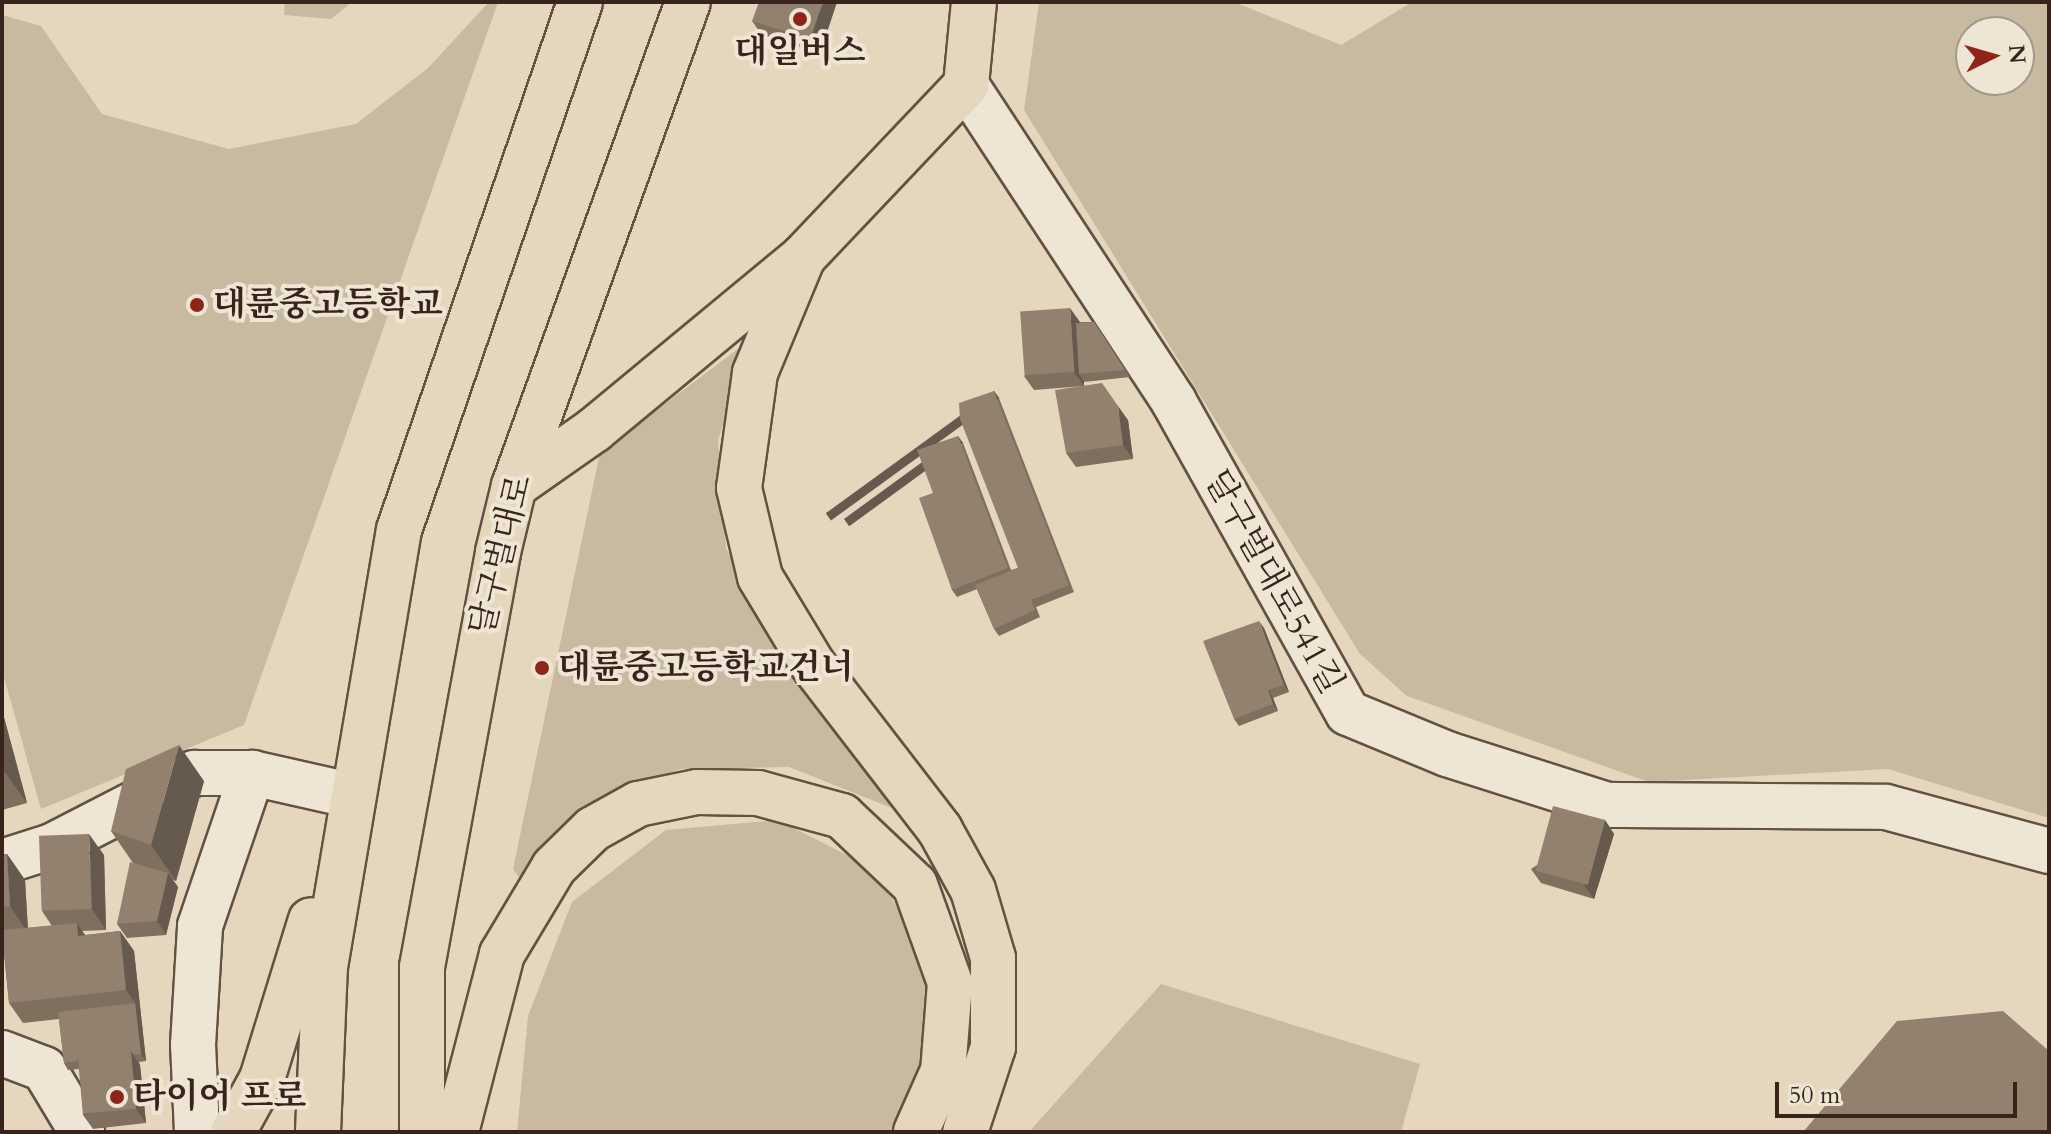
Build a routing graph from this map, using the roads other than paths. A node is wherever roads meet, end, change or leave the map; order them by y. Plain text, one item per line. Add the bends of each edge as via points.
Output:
1 (580, 2) edge
2 (688, 2) edge
3 (974, 2) edge
4 (966, 85) junction
5 (803, 257) junction
6 (514, 486) junction
7 (252, 773) junction
8 (348, 816) junction
9 (2049, 851) edge
10 (2, 862) edge
11 (2, 1053) edge
12 (82, 1132) edge
13 (197, 1132) edge
14 (233, 1132) edge
15 (318, 1132) edge
16 (422, 1132) edge
17 (456, 1132) edge
18 (916, 1132) edge
19 (965, 1132) edge

1 - 8 main road via 399,530
2 - 6 main road, 달구벌대로
3 - 4 main road
4 - 5 main road
4 - 9 street, 달구벌대로541길 via 1174,402 1348,713 1447,754 1608,805 1886,807
5 - 6 main road via 594,430
5 - 19 main road via 755,373 739,488 760,577 813,665 940,830 973,890 993,958 993,1047
6 - 16 main road, 달구벌대로 via 484,613 422,967
7 - 8 street
7 - 10 street via 194,773 52,846
7 - 13 street via 200,926
8 - 14 main road via 262,1079
8 - 15 main road via 325,967
11 - 12 street via 44,1069
17 - 18 main road via 502,954 554,867 593,829 638,804 697,792 758,793 842,816 915,885 950,983 943,1071

